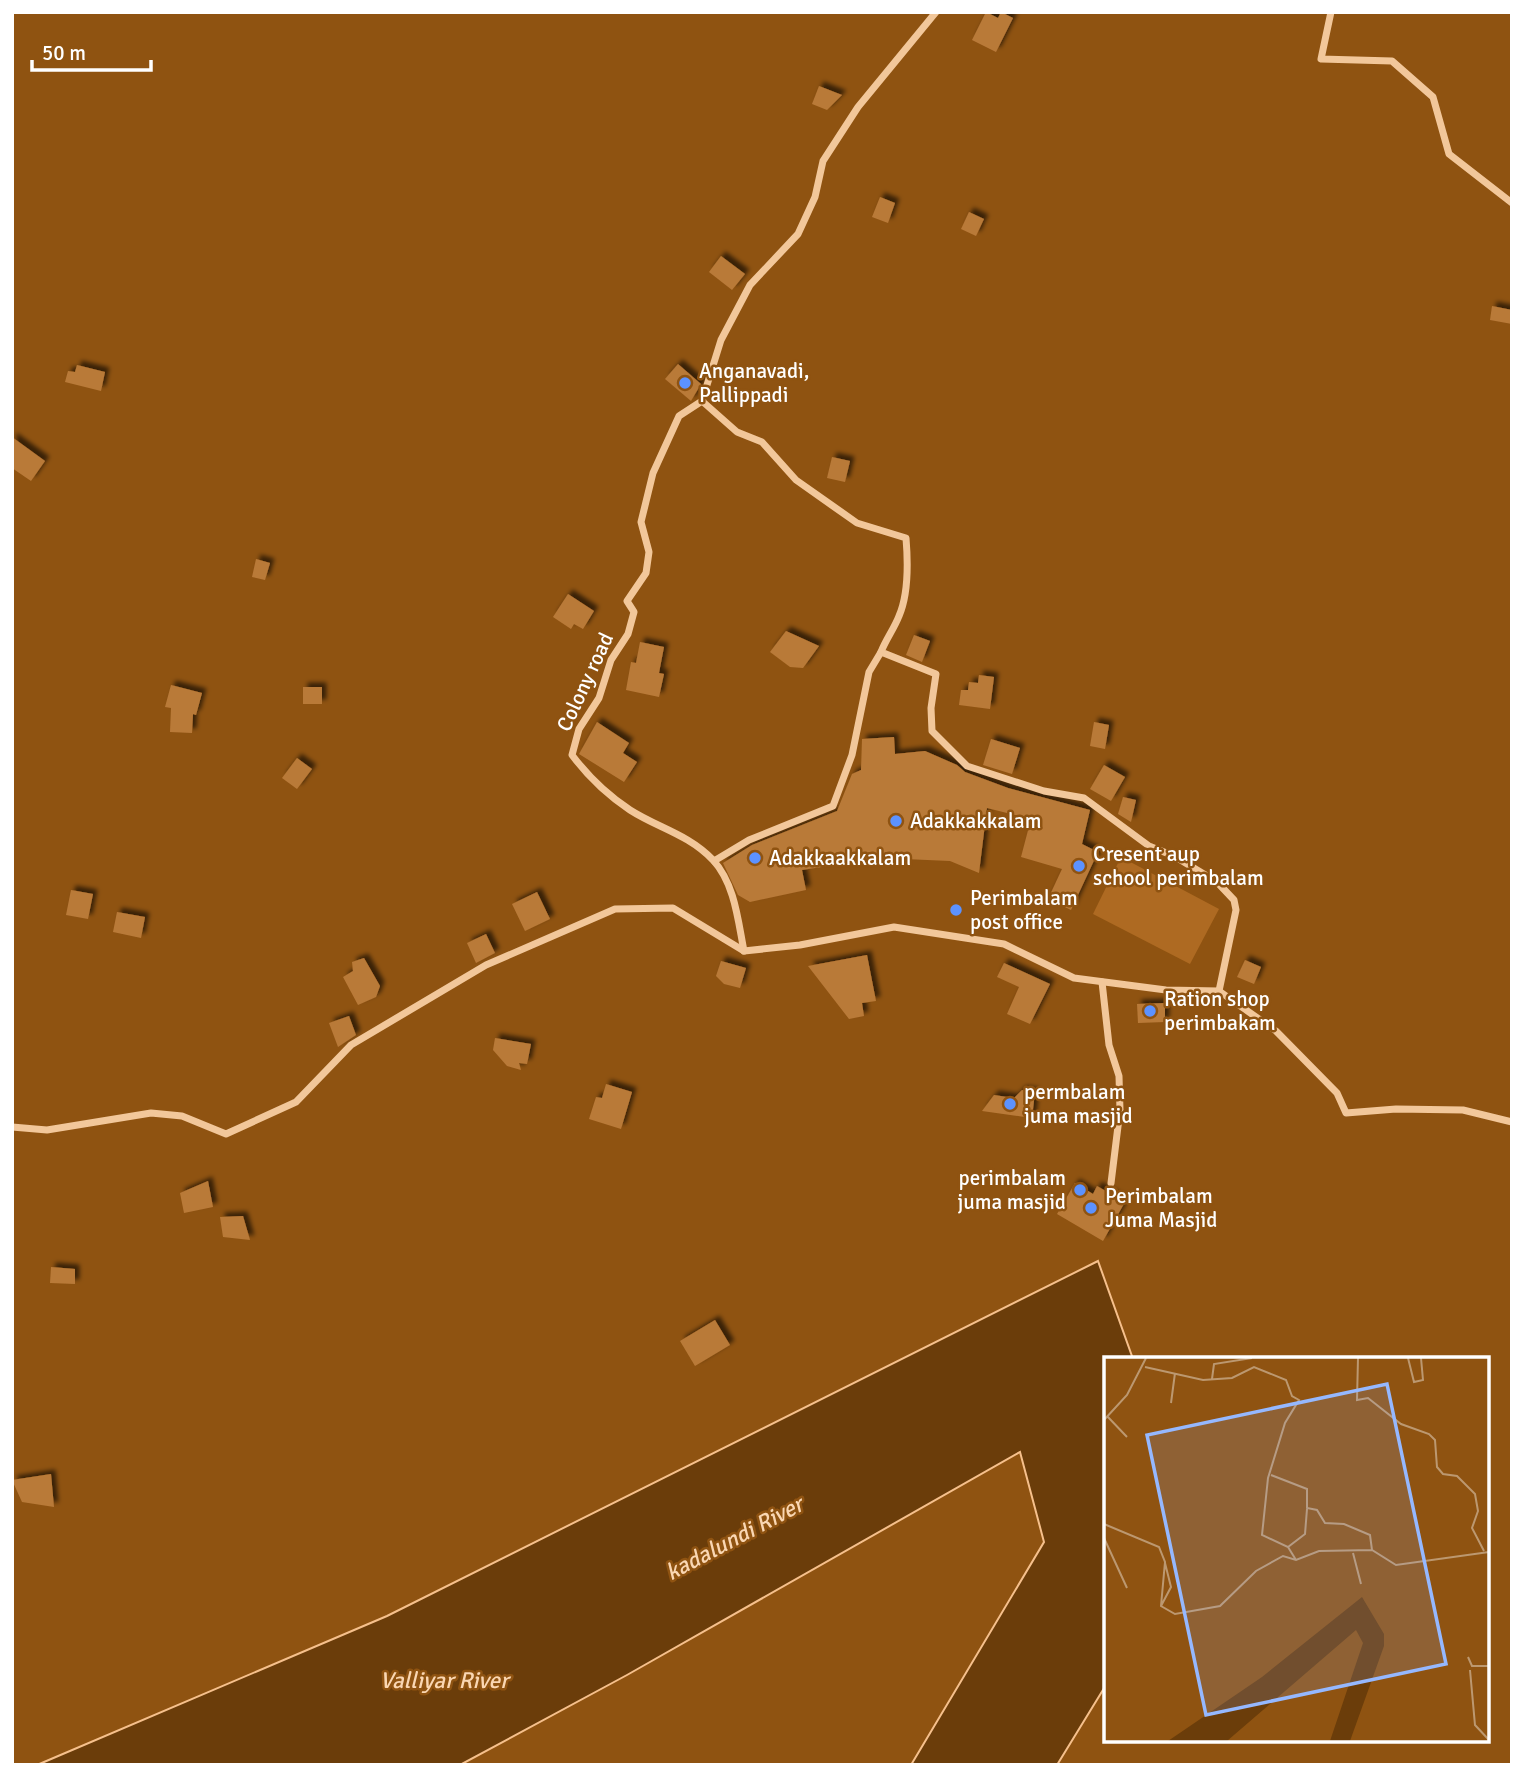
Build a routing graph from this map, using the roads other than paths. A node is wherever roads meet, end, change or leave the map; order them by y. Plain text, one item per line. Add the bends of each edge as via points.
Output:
1 (936, 12) edge
2 (1331, 12) edge
3 (1512, 203) edge
4 (702, 401) junction
5 (881, 652) junction
6 (714, 861) junction
7 (744, 951) junction
8 (1102, 982) junction
9 (1219, 991) junction
10 (1512, 1122) edge
11 (12, 1127) edge
12 (1111, 1183) dead end

1 - 4 street via 858,107 823,161 815,197 798,234 750,285 721,340
2 - 3 street via 1321,59 1392,61 1433,97 1449,154
4 - 5 street via 737,432 762,442 796,481 857,523 906,538 904,599
4 - 6 street, Colony road via 679,416 653,472 641,522 649,552 646,573 627,601 634,612 628,634 611,660 600,698 579,729 572,755 632,811 664,825
5 - 6 street via 869,672 852,755 833,806 749,840
5 - 9 street via 936,674 933,731 967,766 1044,791 1084,798 1149,846 1217,881 1234,900 1236,910
6 - 7 street via 730,890
7 - 8 street via 894,927 1004,944 1074,978
7 - 11 street via 673,908 615,909 486,965 351,1045 296,1102 226,1134 182,1116 151,1113 47,1130
8 - 9 street
8 - 12 street via 1109,1045 1119,1076 1120,1110
9 - 10 street via 1276,1031 1337,1093 1346,1113 1463,1110

